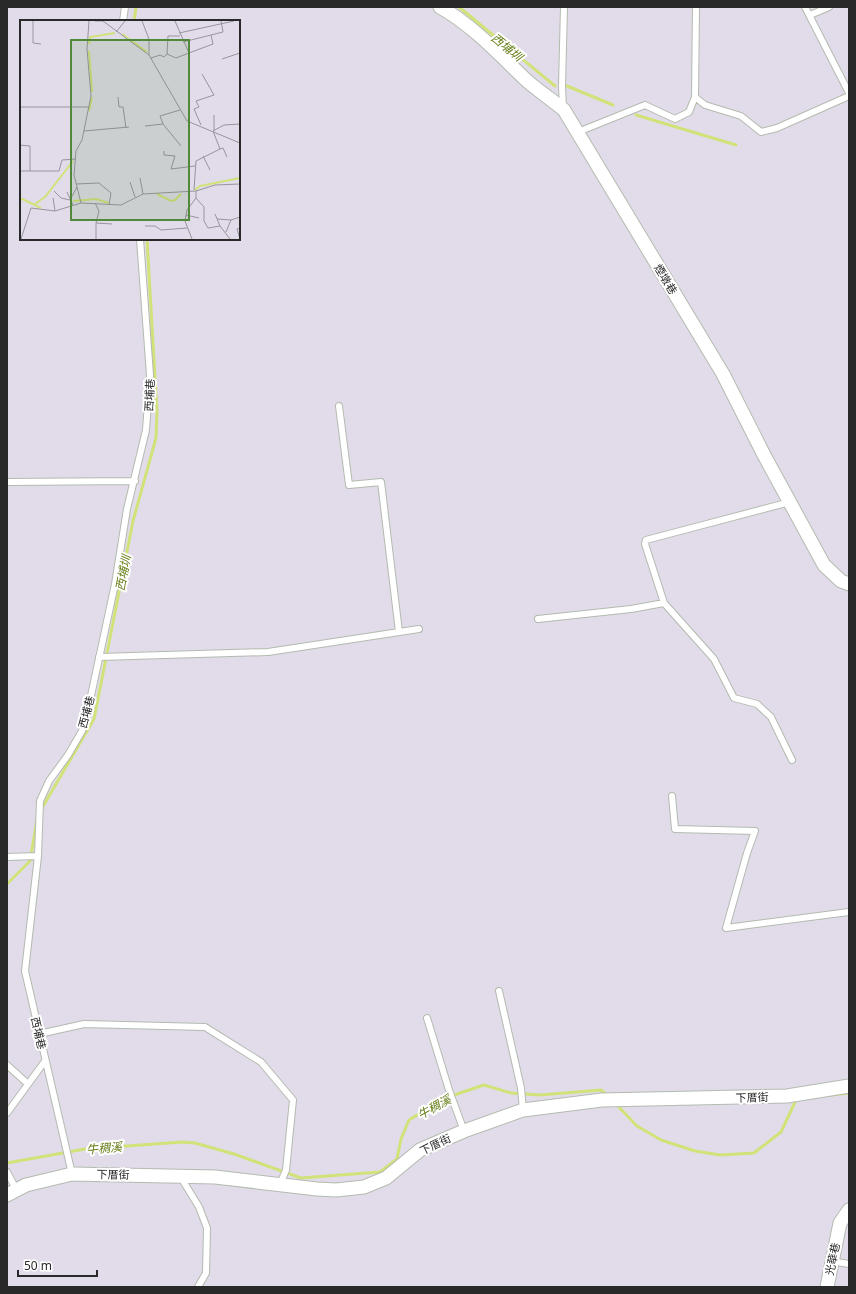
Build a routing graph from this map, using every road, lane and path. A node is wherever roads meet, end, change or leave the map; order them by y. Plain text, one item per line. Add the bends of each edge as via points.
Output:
1 (125, 7) edge
2 (440, 7) edge
3 (564, 7) edge
4 (696, 7) edge
5 (805, 7) edge
6 (829, 7) edge
7 (810, 15) junction
8 (122, 20) edge
9 (849, 94) edge
10 (695, 97) junction
11 (564, 110) junction
12 (578, 132) junction
13 (140, 240) edge
14 (339, 406) dead end
15 (135, 481) junction
16 (7, 482) edge
17 (790, 502) junction
18 (849, 584) edge
19 (664, 603) junction
20 (538, 619) dead end
21 (419, 629) dead end
22 (399, 632) junction
23 (99, 657) junction
24 (792, 760) dead end
25 (672, 796) dead end
26 (7, 856) edge
27 (38, 856) junction
28 (849, 912) edge
29 (499, 991) dead end
30 (427, 1018) dead end
31 (39, 1034) junction
32 (45, 1061) junction
33 (7, 1065) edge
34 (28, 1084) junction
35 (849, 1086) edge
36 (523, 1110) junction
37 (7, 1113) edge
38 (464, 1131) junction
39 (71, 1169) junction
40 (7, 1172) edge
41 (180, 1175) junction
42 (281, 1181) junction
43 (11, 1192) edge
44 (849, 1210) edge
45 (831, 1261) junction
46 (849, 1264) edge
47 (198, 1287) edge
48 (828, 1287) edge

1 - 8 lane
2 - 11 street, 煙墩巷 via 455,16
3 - 11 lane
4 - 10 lane
5 - 7 lane
6 - 7 lane
7 - 9 lane
9 - 10 lane via 777,128 761,132 741,116 705,104
10 - 12 lane via 690,112 675,119 645,105
11 - 12 street, 煙墩巷
12 - 17 street, 煙墩巷 via 723,374
13 - 15 lane, 西埔巷 via 150,399
14 - 22 lane via 349,485 381,482
15 - 16 lane
15 - 23 lane, 西埔巷 via 127,509 124,537
17 - 18 street, 煙墩巷 via 824,565 841,581
17 - 19 lane via 646,540 645,544
19 - 20 lane via 631,610
19 - 24 lane via 714,659 734,698 757,704 771,717
21 - 22 lane
22 - 23 lane via 268,652
23 - 27 lane, 西埔巷 via 82,731 49,781 40,801
25 - 28 lane via 675,829 755,831 726,928
26 - 27 lane
27 - 31 lane, 西埔巷 via 25,971
29 - 36 lane via 521,1088
30 - 38 lane
31 - 32 lane, 西埔巷
31 - 42 lane via 84,1024 205,1027 261,1062 293,1100 286,1170
32 - 34 lane
32 - 39 lane, 西埔巷
33 - 34 lane
34 - 37 lane
35 - 36 street, 下厝街 via 787,1096 602,1100
36 - 38 street, 下厝街
38 - 42 street, 下厝街 via 420,1150 386,1178 364,1187 317,1189
39 - 41 street, 下厝街
39 - 43 street, 下厝街
40 - 43 lane
41 - 42 street, 下厝街
41 - 47 lane via 199,1207 207,1228 206,1273
44 - 45 street, 光華巷 via 840,1223
45 - 46 lane
45 - 48 street, 光華巷

